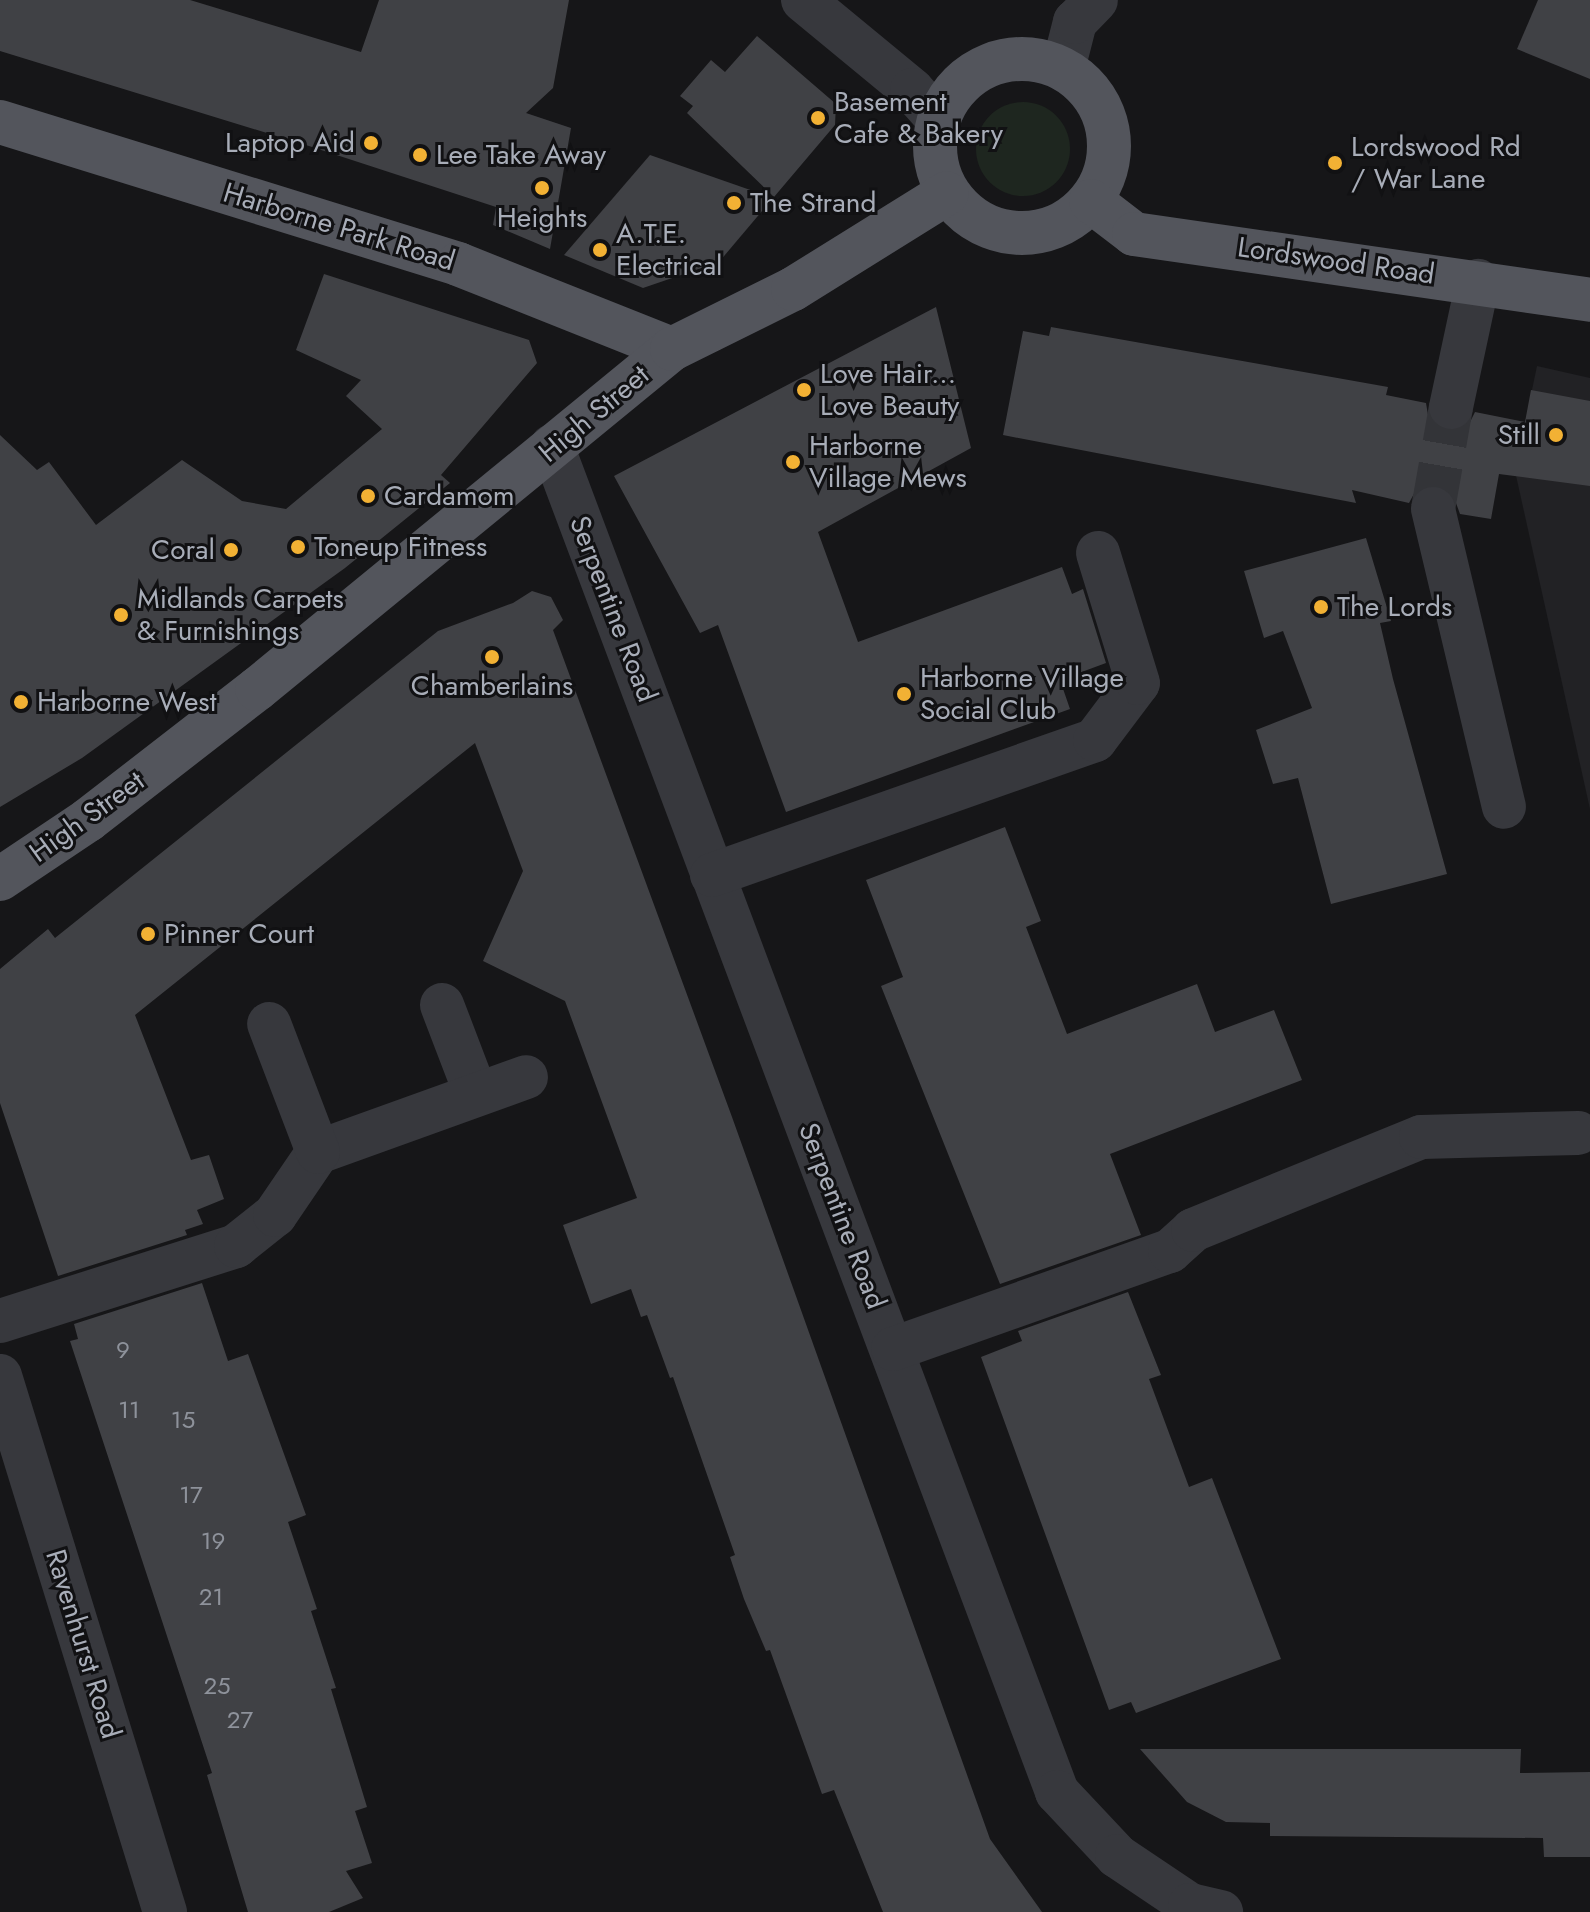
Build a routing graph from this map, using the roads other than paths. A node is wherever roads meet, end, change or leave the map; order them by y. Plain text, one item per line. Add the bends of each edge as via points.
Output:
1 (803, 0) edge
2 (1096, 0) edge
3 (1063, 69) junction
4 (939, 120) junction
5 (0, 122) edge
6 (947, 193) junction
7 (1091, 201) junction
8 (1478, 281) junction
9 (1590, 300) edge
10 (672, 349) junction
11 (1451, 407) tunnel mouth
12 (552, 446) junction
13 (1433, 509) tunnel mouth
14 (1098, 553) dead end
15 (1504, 807) dead end
16 (712, 875) junction
17 (0, 879) edge
18 (442, 1005) dead end
19 (269, 1024) dead end
20 (526, 1077) dead end
21 (476, 1094) junction
22 (1578, 1133) dead end
23 (318, 1152) junction
24 (0, 1321) edge
25 (893, 1349) junction
26 (0, 1376) edge
27 (165, 1912) edge
28 (1221, 1912) edge

1 - 4 street via 912,90
2 - 3 street via 1075,22
3 - 4 main road via 1027,60 989,65 950,97
3 - 7 main road via 1084,84 1108,127 1109,152
4 - 6 main road via 934,145
5 - 10 main road, Harborne Park Road via 458,264
6 - 7 main road via 965,214 989,228 1017,234 1045,232 1070,220
6 - 10 main road, High Street via 793,289
7 - 8 main road, Lordswood Road via 1134,234
8 - 9 main road, Lordswood Road
8 - 11 street
10 - 12 main road, High Street
12 - 16 street, Serpentine Road
12 - 17 main road, High Street via 257,689 88,820
13 - 15 street
14 - 16 street via 1138,683 1095,740
16 - 25 street, Serpentine Road
18 - 21 street
19 - 23 street
20 - 21 street
21 - 23 street
22 - 25 street via 1421,1137 1193,1230 1170,1251
23 - 24 street via 275,1215 236,1246
25 - 28 street, Serpentine Road via 1057,1792 1117,1856 1190,1905
26 - 27 street, Ravenhurst Road

